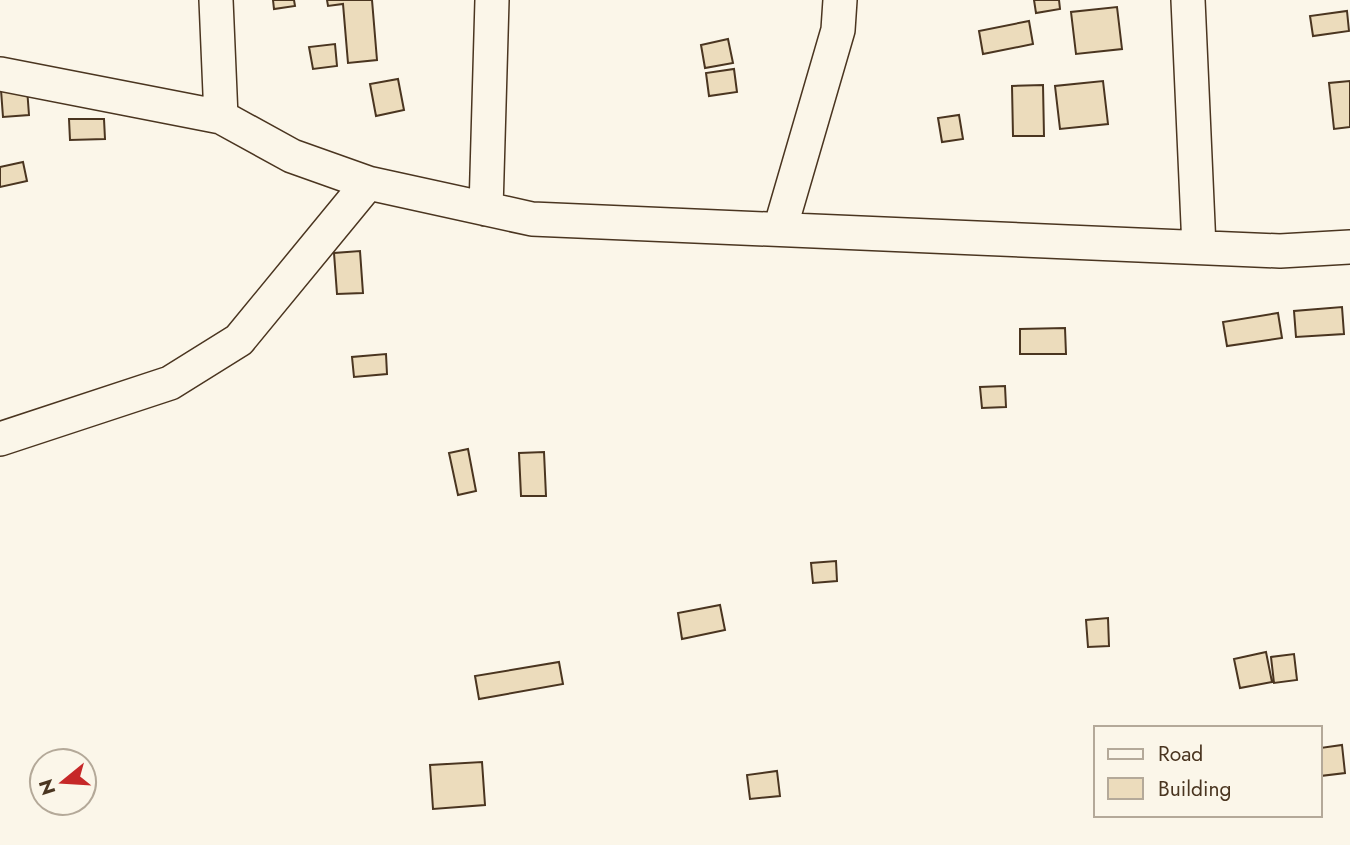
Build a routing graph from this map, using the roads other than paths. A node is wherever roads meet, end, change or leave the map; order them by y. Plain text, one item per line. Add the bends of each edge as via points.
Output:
1 (216, 0) edge
2 (492, 0) edge
3 (840, 0) edge
4 (1188, 0) edge
5 (0, 74) edge
6 (221, 117) junction
7 (368, 183) junction
8 (486, 209) junction
9 (780, 229) junction
10 (1199, 247) junction
11 (1350, 247) edge
12 (0, 439) edge

1 - 6 street
2 - 8 street
3 - 9 street via 838,30
4 - 10 street
5 - 6 street
6 - 7 street via 292,156
7 - 8 street
7 - 12 street via 239,340 170,383
8 - 9 street via 532,219
9 - 10 street
10 - 11 street via 1280,251

